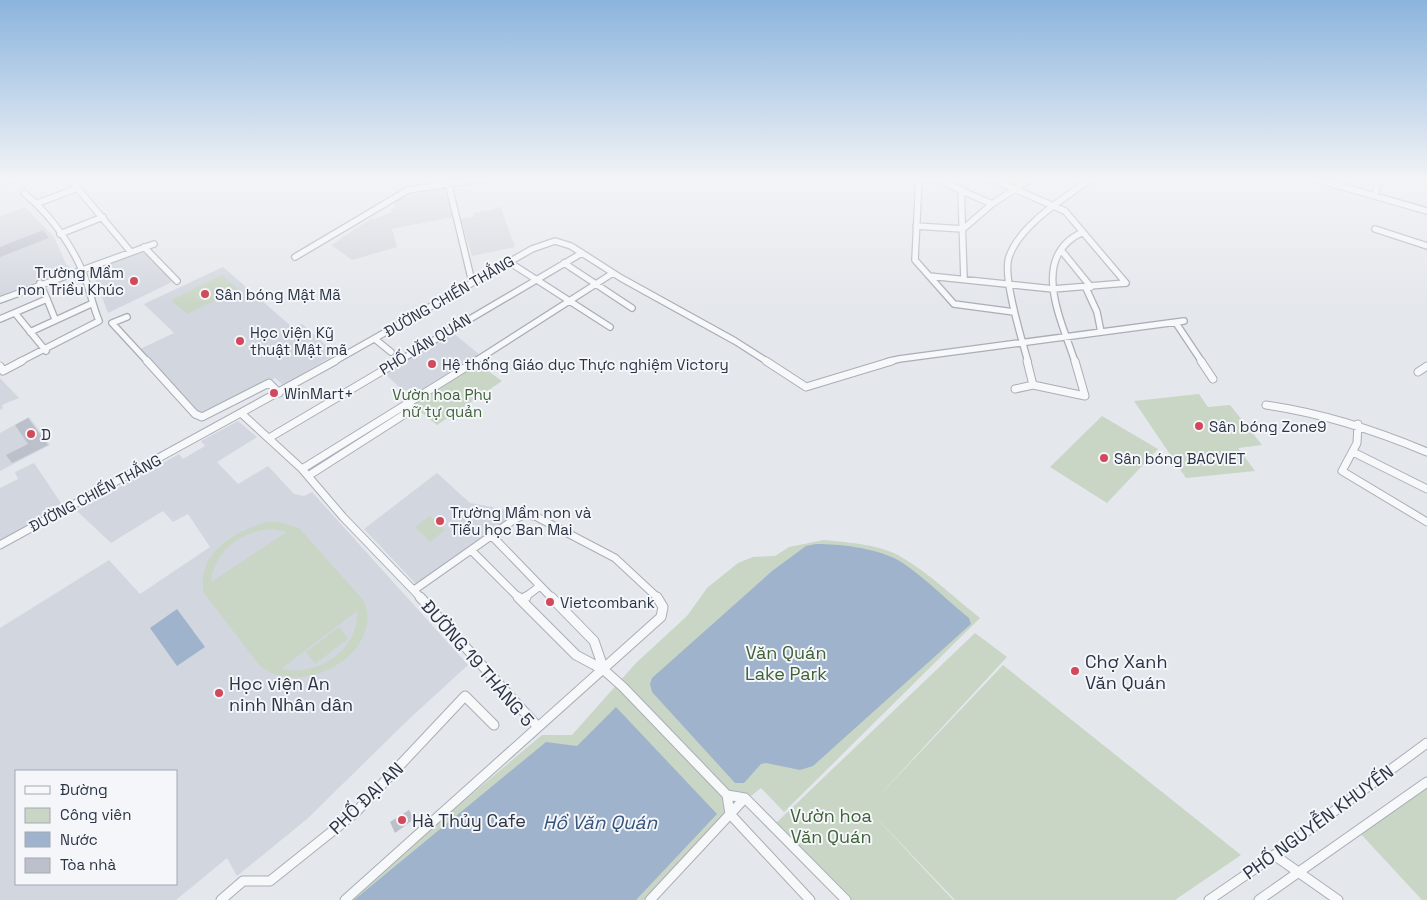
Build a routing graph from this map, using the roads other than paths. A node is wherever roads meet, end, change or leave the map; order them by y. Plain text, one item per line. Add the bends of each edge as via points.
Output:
1 (50, 220) edge
2 (95, 220) edge
3 (105, 220) edge
4 (356, 220) edge
5 (457, 220) edge
6 (916, 220) edge
7 (963, 220) edge
8 (973, 220) edge
9 (1036, 220) edge
10 (1072, 220) edge
11 (916, 226) junction
12 (963, 229) junction
13 (1375, 229) dead end
14 (1082, 232) junction
15 (60, 234) junction
16 (154, 244) dead end
17 (1427, 246) edge
18 (144, 247) junction
19 (1061, 250) junction
20 (130, 252) junction
21 (582, 253) junction
22 (296, 257) dead end
23 (509, 262) junction
24 (564, 263) junction
25 (82, 269) junction
26 (613, 273) junction
27 (929, 276) junction
28 (536, 279) junction
29 (964, 279) junction
30 (177, 281) dead end
31 (472, 282) junction
32 (40, 283) junction
33 (596, 284) junction
34 (1008, 284) junction
35 (1088, 287) junction
36 (1053, 289) junction
37 (47, 299) junction
38 (0, 300) edge
39 (568, 300) junction
40 (91, 304) junction
41 (632, 308) dead end
42 (1014, 312) junction
43 (15, 313) junction
44 (127, 317) dead end
45 (0, 319) edge
46 (55, 319) junction
47 (1184, 321) dead end
48 (1176, 323) junction
49 (610, 327) dead end
50 (30, 332) junction
51 (1100, 332) junction
52 (1067, 336) junction
53 (375, 339) junction
54 (1023, 341) junction
55 (46, 351) junction
56 (391, 352) dead end
57 (0, 366) edge
58 (1427, 366) edge
59 (1418, 372) dead end
60 (1213, 379) dead end
61 (1033, 385) junction
62 (1015, 389) dead end
63 (279, 393) junction
64 (410, 404) junction
65 (1266, 405) dead end
66 (242, 414) junction
67 (1358, 424) junction
68 (269, 438) junction
69 (1353, 452) junction
70 (1427, 452) edge
71 (302, 469) junction
72 (308, 476) junction
73 (1427, 489) edge
74 (1427, 522) edge
75 (491, 535) junction
76 (0, 545) edge
77 (471, 550) junction
78 (540, 586) junction
79 (414, 590) junction
80 (522, 600) junction
81 (604, 670) junction
82 (494, 726) dead end
83 (538, 727) junction
84 (1425, 748) edge
85 (1427, 782) edge
86 (728, 795) junction
87 (745, 798) junction
88 (730, 814) junction
89 (1274, 855) junction
90 (1298, 872) junction
91 (221, 900) edge
92 (346, 900) edge
93 (650, 900) edge
94 (810, 900) edge
95 (846, 900) edge
96 (1209, 900) edge
97 (1259, 900) edge
98 (1338, 900) edge

1 - 15 street
2 - 15 street
3 - 20 street
4 - 22 street
5 - 31 street
6 - 11 street
7 - 12 street
8 - 12 street
9 - 34 street via 1008,258
10 - 14 street
11 - 12 street
11 - 27 street via 915,260
12 - 29 street
13 - 17 street
14 - 19 street via 1073,235
14 - 35 street via 1126,283
15 - 25 street
16 - 18 street
18 - 20 street
18 - 30 street
19 - 35 street
19 - 36 street via 1051,270
20 - 25 street
21 - 23 street, ĐƯỜNG CHIẾN THẮNG via 555,241
21 - 24 street, PHỐ VĂN QUÁN
21 - 26 street, ĐƯỜNG CHIẾN THẮNG
23 - 28 street
23 - 31 street, ĐƯỜNG CHIẾN THẮNG
24 - 28 street, PHỐ VĂN QUÁN
24 - 33 street
25 - 32 street
25 - 40 street
26 - 33 street
26 - 54 street, ĐƯỜNG CHIẾN THẮNG via 736,341 806,387 899,359
27 - 29 street
27 - 42 street via 954,304
28 - 39 street
28 - 68 street, PHỐ VĂN QUÁN
29 - 34 street
31 - 53 street, ĐƯỜNG CHIẾN THẮNG
32 - 37 street
32 - 38 street
33 - 39 street
33 - 41 street
34 - 36 street
34 - 42 street
35 - 36 street
35 - 51 street
36 - 52 street
37 - 43 street
37 - 46 street
39 - 49 street
39 - 64 street
40 - 46 street
40 - 55 street via 99,322
42 - 54 street
43 - 45 street
43 - 50 street
44 - 63 street via 112,324 195,414 208,415 269,383
46 - 50 street
47 - 48 street
48 - 51 street
48 - 60 street
50 - 55 street
51 - 52 street
52 - 54 street
52 - 61 street via 1085,396
53 - 56 street
53 - 63 street, ĐƯỜNG CHIẾN THẮNG
54 - 61 street
55 - 57 street via 3,371
58 - 59 street
61 - 62 street
63 - 66 street, ĐƯỜNG CHIẾN THẮNG
64 - 71 street via 400,407
64 - 72 street via 405,414
65 - 67 street
66 - 68 street, ĐƯỜNG 19 THÁNG 5
66 - 76 street, ĐƯỜNG CHIẾN THẮNG
67 - 69 street via 1359,436
67 - 70 street
68 - 71 street, ĐƯỜNG 19 THÁNG 5
69 - 73 street
69 - 74 street via 1342,471
71 - 72 street, ĐƯỜNG 19 THÁNG 5
72 - 79 street, ĐƯỜNG 19 THÁNG 5
75 - 77 street
75 - 78 street
75 - 81 street, ĐƯỜNG 19 THÁNG 5 via 524,515 535,516 615,558 659,599 663,607 661,617
77 - 79 street
77 - 80 street
78 - 80 street
78 - 81 street via 594,641
79 - 83 street, ĐƯỜNG 19 THÁNG 5
80 - 81 street via 576,655
81 - 83 street, ĐƯỜNG 19 THÁNG 5
81 - 86 street
82 - 91 street, PHỐ ĐẠI AN via 465,696 356,812 270,881 243,882
83 - 92 street, ĐƯỜNG 19 THÁNG 5
84 - 89 street, PHỐ NGUYỄN KHUYẾN
85 - 90 street, PHỐ NGUYỄN KHUYẾN
86 - 87 street
86 - 88 street
87 - 88 street
87 - 95 street
88 - 93 street
88 - 94 street
89 - 90 street
89 - 96 street, PHỐ NGUYỄN KHUYẾN
90 - 97 street, PHỐ NGUYỄN KHUYẾN
90 - 98 street

